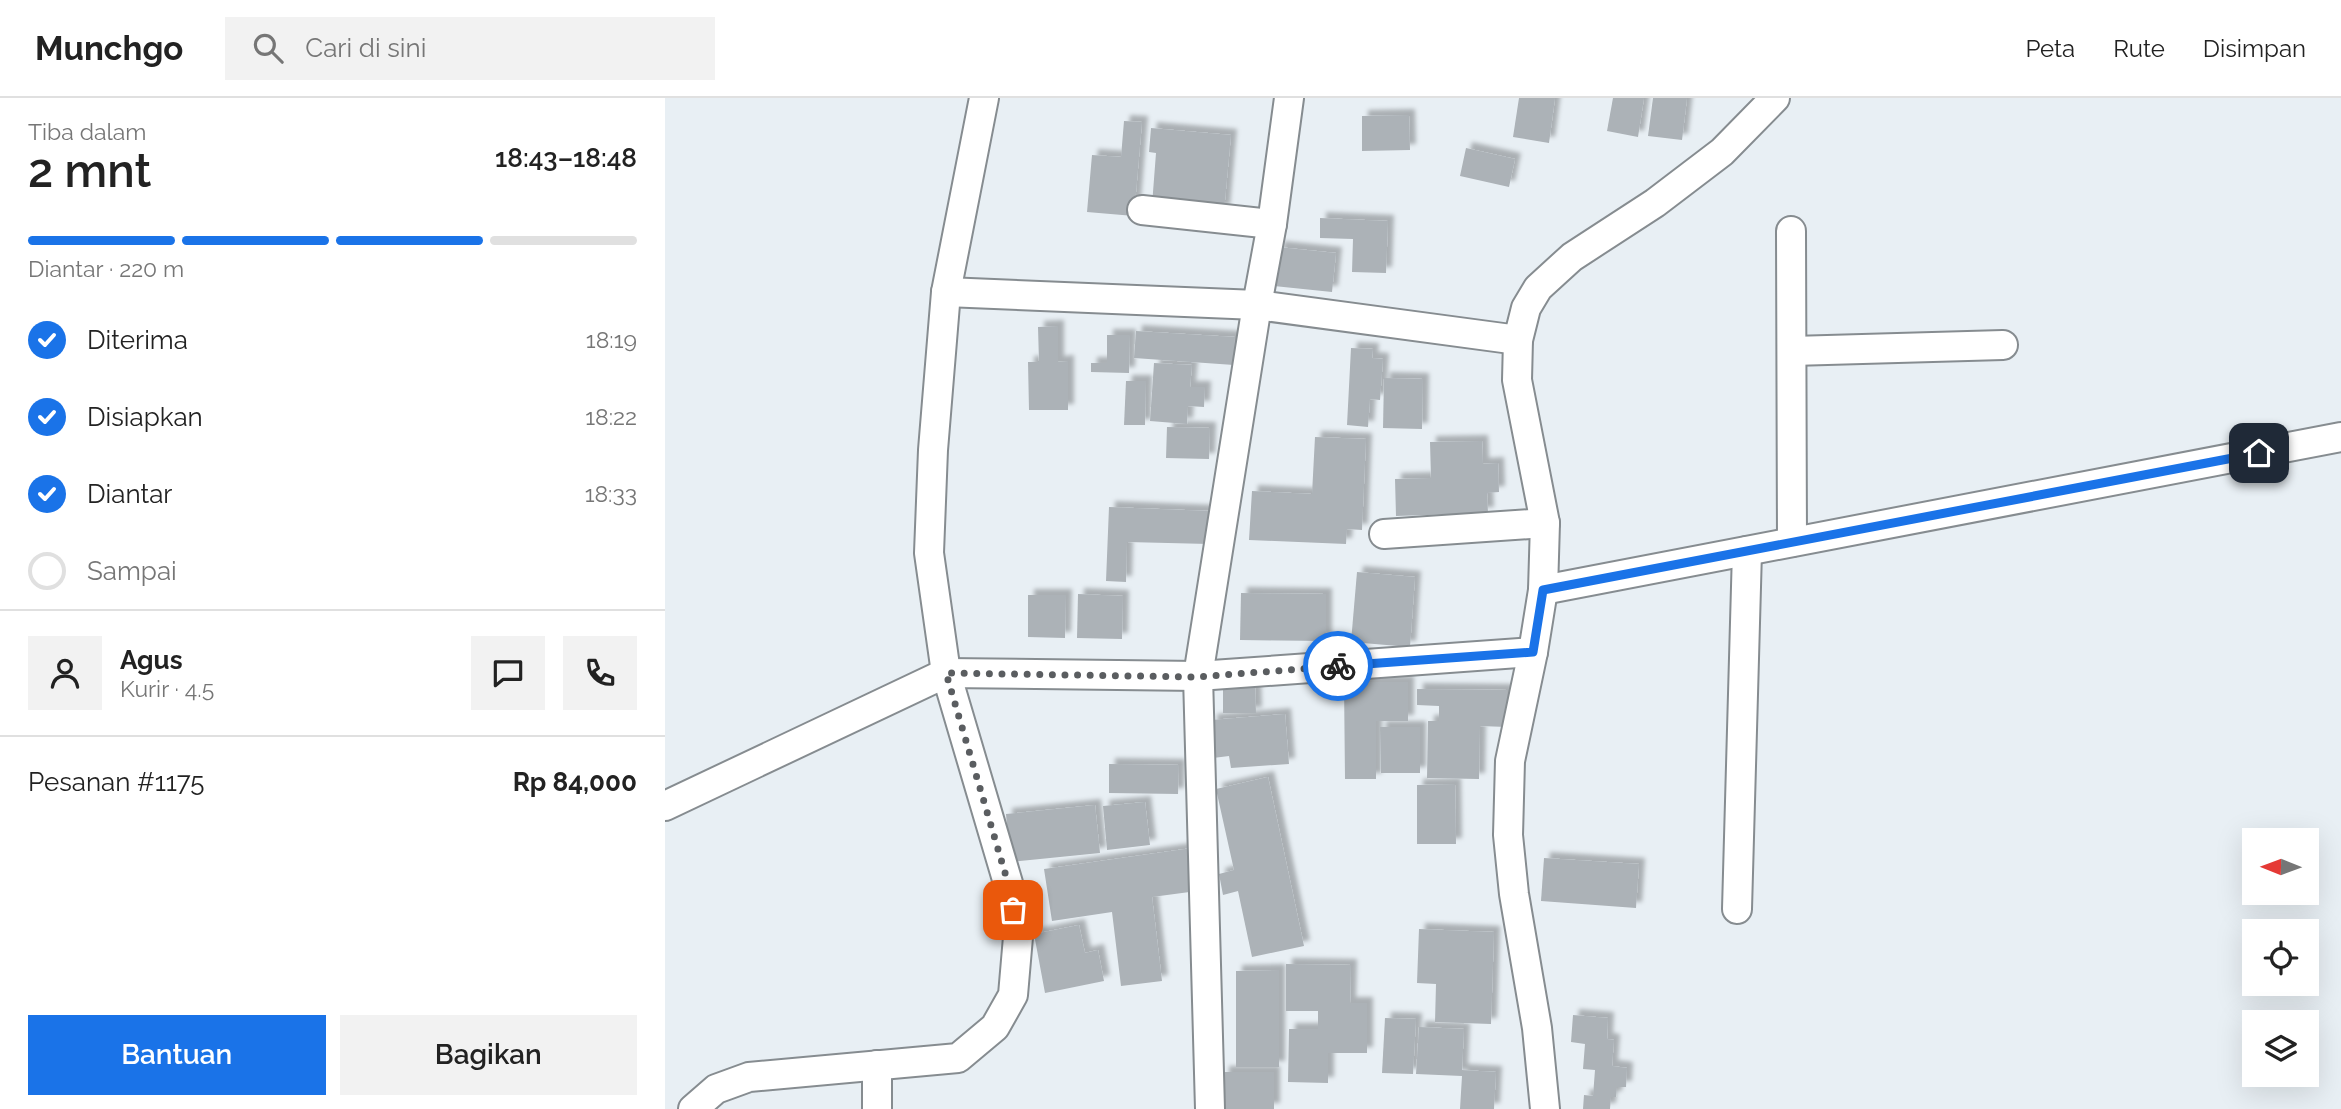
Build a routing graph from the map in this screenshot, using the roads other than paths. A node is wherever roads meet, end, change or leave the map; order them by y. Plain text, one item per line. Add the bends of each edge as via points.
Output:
1 (984, 98) edge
2 (1289, 98) edge
3 (1775, 98) edge
4 (1142, 210) dead end
5 (1272, 224) junction
6 (1791, 231) dead end
7 (946, 292) junction
8 (1257, 304) junction
9 (1518, 340) junction
10 (2003, 345) dead end
11 (1791, 351) junction
12 (2341, 437) edge
13 (1545, 523) junction
14 (1384, 534) dead end
15 (1792, 542) junction
16 (1747, 551) junction
17 (1543, 590) junction
18 (1533, 652) junction
19 (946, 673) junction
20 (1198, 677) junction
21 (665, 806) edge
22 (1737, 909) dead end
23 (877, 1065) junction
24 (693, 1109) edge
25 (877, 1109) edge
26 (1210, 1109) edge
27 (1545, 1109) edge

1 - 7 street
2 - 5 street
3 - 9 street via 1722,152 1655,204 1572,257 1538,288 1526,308
4 - 5 street
5 - 8 street
6 - 11 street
7 - 8 street
7 - 19 street via 929,553
8 - 9 street
8 - 20 street
9 - 13 street via 1517,380
10 - 11 street
11 - 15 street
12 - 15 street
13 - 14 street
13 - 17 street
15 - 16 street
16 - 17 street
16 - 22 street
17 - 18 street
18 - 20 street
18 - 27 street via 1510,761 1508,835
19 - 20 street
19 - 21 street
19 - 23 street via 1008,883 1018,937 1013,995 995,1027 958,1058
20 - 26 street
23 - 24 street via 749,1077 716,1089
23 - 25 street

